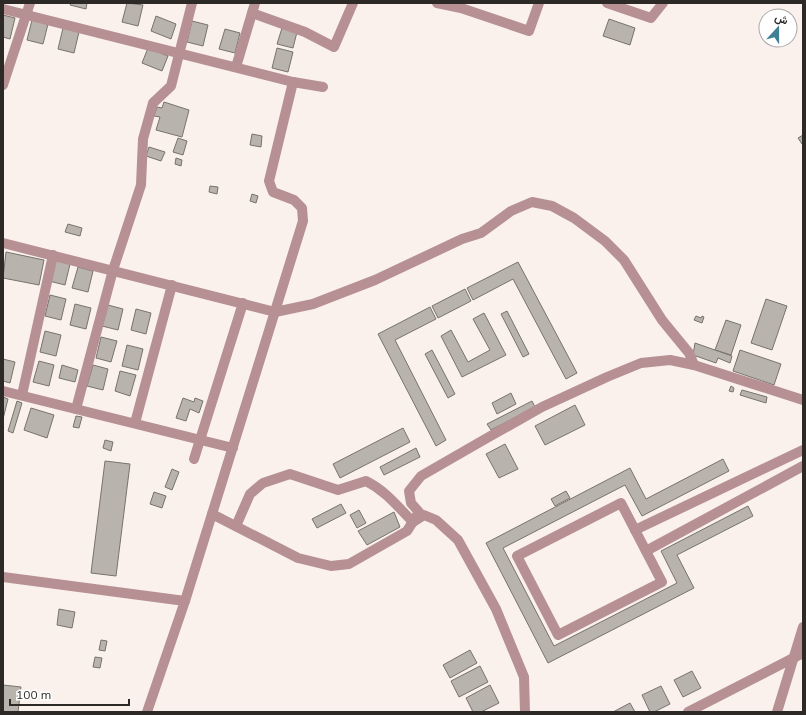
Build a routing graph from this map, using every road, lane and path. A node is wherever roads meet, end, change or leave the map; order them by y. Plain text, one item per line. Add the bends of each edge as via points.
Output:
1 (30, 3) edge
2 (192, 3) edge
3 (255, 3) edge
4 (353, 3) edge
5 (437, 3) edge
6 (539, 3) edge
7 (607, 3) edge
8 (663, 3) edge
9 (462, 6) edge
10 (3, 8) edge
11 (252, 13) junction
12 (28, 14) junction
13 (180, 52) junction
14 (236, 67) junction
15 (293, 82) junction
16 (3, 85) edge
17 (322, 87) dead end
18 (3, 243) edge
19 (53, 255) junction
20 (113, 270) junction
21 (172, 285) junction
22 (244, 303) junction
23 (275, 312) junction
24 (694, 365) junction
25 (3, 391) edge
26 (22, 395) junction
27 (803, 400) edge
28 (76, 409) junction
29 (135, 423) junction
30 (200, 439) junction
31 (233, 448) junction
32 (803, 450) edge
33 (194, 459) dead end
34 (803, 466) edge
35 (212, 514) junction
36 (413, 522) junction
37 (236, 526) junction
38 (635, 530) junction
39 (646, 551) junction
40 (3, 577) edge
41 (185, 601) junction
42 (803, 627) edge
43 (803, 653) edge
44 (793, 659) junction
45 (147, 712) edge
46 (525, 712) edge
47 (688, 712) edge
48 (777, 712) edge

1 - 12 street
2 - 13 street
3 - 11 street
4 - 11 street via 334,47 305,32
5 - 9 street
6 - 9 street via 530,30
7 - 8 street via 651,18
10 - 12 street
11 - 14 street
12 - 13 street
12 - 16 street
13 - 14 street
13 - 20 street via 171,86 153,103 142,139 140,185
14 - 15 street
15 - 17 street
15 - 23 street via 268,181 273,192 294,200 302,208 303,221
18 - 19 street
19 - 20 street
19 - 26 street
20 - 21 street
20 - 28 street
21 - 22 street
21 - 29 street
22 - 23 street
22 - 30 street
23 - 24 street via 313,304 375,280 462,239 481,233 511,211 532,202 552,206 574,218 605,241 624,260
23 - 31 street
24 - 27 street
24 - 36 street via 670,360 641,363 542,407 421,476 409,491 411,502 419,512
25 - 26 street
26 - 28 street
28 - 29 street
29 - 30 street
30 - 31 street
30 - 33 street
31 - 35 street
32 - 38 street
34 - 39 street
35 - 37 street
35 - 41 street
36 - 37 street via 407,531 349,564 331,566 298,558
36 - 37 street via 378,487 366,481 338,490 290,474 263,483 250,494
36 - 46 street via 424,515 436,520 458,540 496,609 524,677
38 - 39 street
38 - 39 street via 621,503 517,556 558,635 662,582
40 - 41 street
41 - 45 street
42 - 44 street
43 - 44 street
44 - 47 street
44 - 48 street

